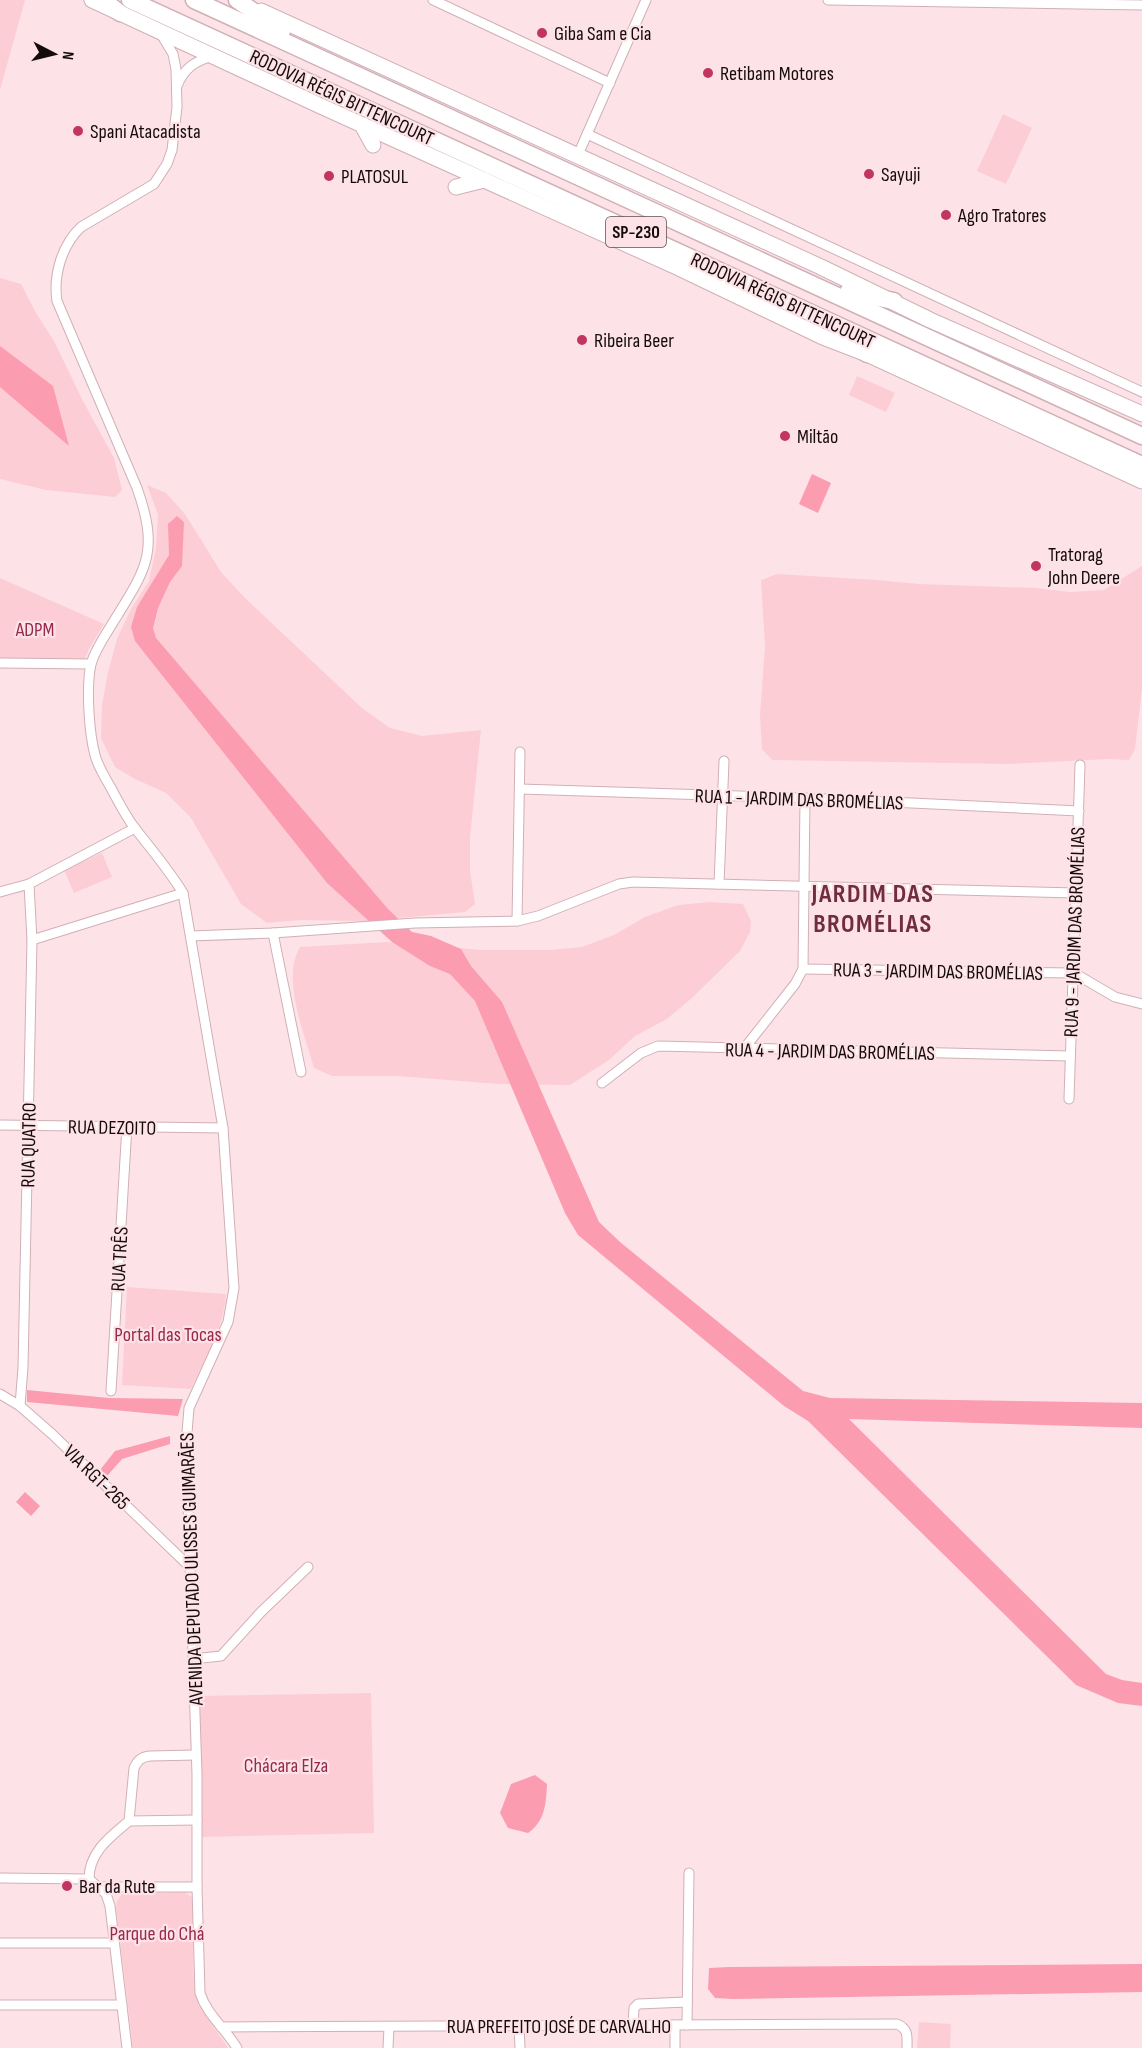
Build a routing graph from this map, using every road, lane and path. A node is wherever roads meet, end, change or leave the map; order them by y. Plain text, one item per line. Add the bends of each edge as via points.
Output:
1 (92, 0) edge
2 (103, 0) edge
3 (194, 0) edge
4 (238, 0) edge
5 (433, 0) edge
6 (646, 0) edge
7 (828, 0) edge
8 (1023, 2) edge
9 (1142, 5) edge
10 (125, 7) edge
11 (159, 31) junction
12 (213, 56) junction
13 (356, 74) junction
14 (610, 83) junction
15 (177, 88) junction
16 (362, 125) junction
17 (587, 134) junction
18 (373, 145) dead end
19 (577, 157) junction
20 (484, 180) junction
21 (456, 187) dead end
22 (821, 287) junction
23 (894, 302) junction
24 (792, 304) junction
25 (867, 354) junction
26 (1142, 392) edge
27 (1142, 414) edge
28 (1142, 436) edge
29 (1083, 454) junction
30 (1142, 465) edge
31 (1142, 481) edge
32 (1142, 487) edge
33 (0, 663) edge
34 (91, 664) junction
35 (520, 752) dead end
36 (724, 761) dead end
37 (1080, 765) dead end
38 (520, 789) junction
39 (723, 795) junction
40 (805, 798) junction
41 (1079, 811) junction
42 (135, 828) junction
43 (29, 884) junction
44 (719, 884) junction
45 (804, 887) junction
46 (0, 892) edge
47 (183, 893) junction
48 (1076, 894) junction
49 (517, 921) junction
50 (273, 933) junction
51 (191, 936) junction
52 (32, 940) junction
53 (803, 969) junction
54 (1074, 973) junction
55 (1142, 1004) edge
56 (743, 1050) junction
57 (1070, 1056) junction
58 (301, 1072) dead end
59 (602, 1083) dead end
60 (1069, 1099) dead end
61 (0, 1125) edge
62 (28, 1126) junction
63 (127, 1126) junction
64 (223, 1128) junction
65 (111, 1391) dead end
66 (0, 1394) edge
67 (20, 1406) junction
68 (189, 1566) junction
69 (308, 1567) dead end
70 (193, 1659) junction
71 (196, 1755) junction
72 (197, 1820) junction
73 (129, 1821) junction
74 (688, 1873) dead end
75 (0, 1878) edge
76 (89, 1879) junction
77 (99, 1887) junction
78 (197, 1887) junction
79 (0, 1943) edge
80 (114, 1943) junction
81 (687, 2002) junction
82 (0, 2005) edge
83 (122, 2005) junction
84 (633, 2025) junction
85 (675, 2025) junction
86 (687, 2025) junction
87 (519, 2026) junction
88 (221, 2027) junction
89 (389, 2028) junction
90 (127, 2048) edge
91 (237, 2048) edge
92 (388, 2048) edge
93 (520, 2048) edge
94 (675, 2048) edge
95 (907, 2048) edge

1 - 10 main road
2 - 10 highway, RODOVIA RÉGIS BITTENCOURT
3 - 13 highway, RODOVIA RÉGIS BITTENCOURT / SP-230
4 - 13 highway
4 - 19 main road
5 - 14 street
6 - 14 street
7 - 8 street
8 - 9 street
10 - 11 main road
10 - 24 highway, RODOVIA RÉGIS BITTENCOURT / SP-230
11 - 12 main road
11 - 15 street, AVENIDA DEPUTADO ULISSES GUIMARÃES via 173,54
12 - 15 street via 201,59 185,71
12 - 16 main road
13 - 22 highway, RODOVIA RÉGIS BITTENCOURT / SP-230
14 - 17 street
15 - 34 street, AVENIDA DEPUTADO ULISSES GUIMARÃES via 172,150 161,175 154,184 75,232 65,249 57,280 57,301 137,489 150,540 140,576
16 - 18 main road
16 - 20 main road
17 - 19 street
17 - 26 street
19 - 23 main road
20 - 21 main road
20 - 25 main road
22 - 23 highway
22 - 28 highway, RODOVIA RÉGIS BITTENCOURT / SP-230
23 - 27 main road
24 - 25 highway
24 - 30 highway, RODOVIA RÉGIS BITTENCOURT / SP-230
25 - 29 main road
29 - 31 main road
29 - 32 main road
33 - 34 street
34 - 42 street, AVENIDA DEPUTADO ULISSES GUIMARÃES via 94,754
35 - 38 street
36 - 39 street
37 - 41 street, RUA 9 - JARDIM DAS BROMÉLIAS
38 - 39 street, RUA 1 - JARDIM DAS BROMÉLIAS
38 - 49 street
39 - 40 street, RUA 1 - JARDIM DAS BROMÉLIAS
39 - 44 street
40 - 41 street, RUA 1 - JARDIM DAS BROMÉLIAS
40 - 45 street
41 - 48 street, RUA 9 - JARDIM DAS BROMÉLIAS
42 - 43 street
42 - 47 street, AVENIDA DEPUTADO ULISSES GUIMARÃES
43 - 46 street
43 - 52 street, RUA QUATRO
44 - 45 street
44 - 49 street via 619,884
45 - 48 street
45 - 53 street
47 - 51 street, AVENIDA DEPUTADO ULISSES GUIMARÃES
47 - 52 street
48 - 54 street, RUA 9 - JARDIM DAS BROMÉLIAS
49 - 50 street via 415,923
50 - 51 street
50 - 58 street
51 - 64 street, AVENIDA DEPUTADO ULISSES GUIMARÃES
52 - 62 street, RUA QUATRO
53 - 54 street, RUA 3 - JARDIM DAS BROMÉLIAS
53 - 56 street
54 - 55 street via 1115,997
54 - 57 street, RUA 9 - JARDIM DAS BROMÉLIAS
56 - 57 street, RUA 4 - JARDIM DAS BROMÉLIAS
56 - 59 street, RUA 4 - JARDIM DAS BROMÉLIAS via 652,1048
57 - 60 street, RUA 9 - JARDIM DAS BROMÉLIAS
61 - 62 street, RUA DEZOITO
62 - 63 street, RUA DEZOITO
62 - 67 street, RUA QUATRO
63 - 64 street, RUA DEZOITO
63 - 65 street, RUA TRÊS
64 - 68 street, AVENIDA DEPUTADO ULISSES GUIMARÃES via 234,1288 228,1322 195,1394 187,1423
66 - 67 street, VIA RGT-265
67 - 68 street, VIA RGT-265
68 - 70 street, AVENIDA DEPUTADO ULISSES GUIMARÃES
69 - 70 street via 221,1656
70 - 71 street, AVENIDA DEPUTADO ULISSES GUIMARÃES
71 - 72 street, AVENIDA DEPUTADO ULISSES GUIMARÃES
71 - 73 street via 150,1756 138,1761
72 - 73 street
72 - 78 street, AVENIDA DEPUTADO ULISSES GUIMARÃES
73 - 76 street via 93,1857
74 - 81 street
75 - 76 street
76 - 77 street
77 - 78 street
77 - 80 street via 109,1899
78 - 88 street, AVENIDA DEPUTADO ULISSES GUIMARÃES via 200,1993
79 - 80 street
80 - 83 street
81 - 84 street via 638,2004
81 - 86 street
82 - 83 street
83 - 90 street
84 - 85 street, RUA PREFEITO JOSÉ DE CARVALHO
84 - 87 street, RUA PREFEITO JOSÉ DE CARVALHO
85 - 86 street, RUA PREFEITO JOSÉ DE CARVALHO
85 - 94 street
86 - 95 street, RUA PREFEITO JOSÉ DE CARVALHO via 897,2024 906,2031
87 - 89 street, RUA PREFEITO JOSÉ DE CARVALHO
87 - 93 street
88 - 89 street, RUA PREFEITO JOSÉ DE CARVALHO
88 - 91 street, AVENIDA DEPUTADO ULISSES GUIMARÃES
89 - 92 street

